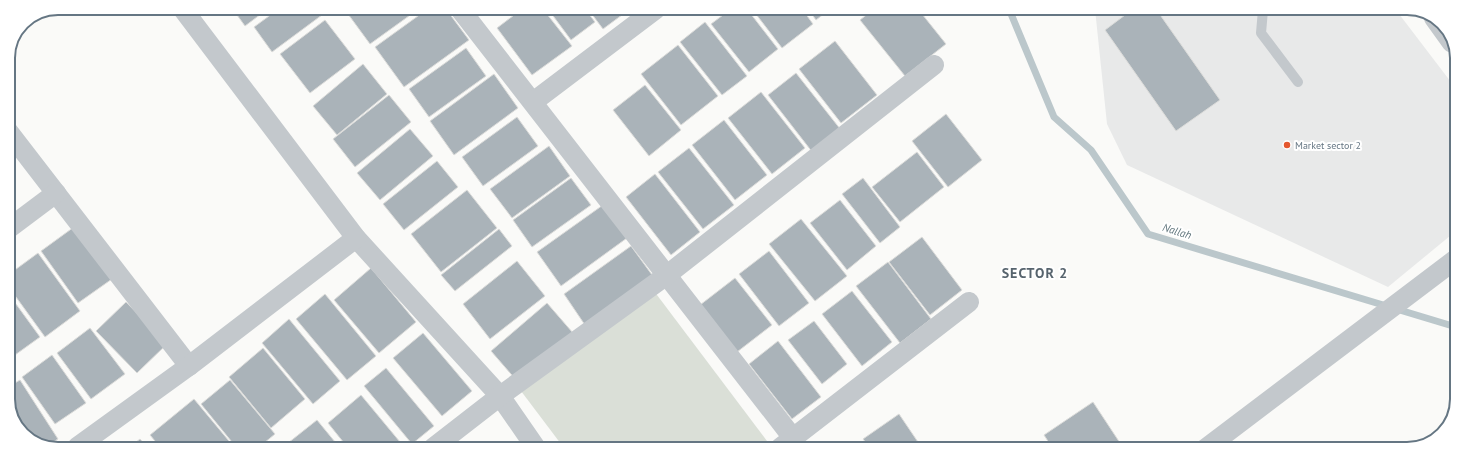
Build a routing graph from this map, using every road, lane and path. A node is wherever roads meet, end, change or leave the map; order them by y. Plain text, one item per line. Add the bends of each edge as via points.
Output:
1 (187, 15) edge
2 (465, 15) edge
3 (648, 15) edge
4 (1263, 15) edge
5 (934, 65) dead end
6 (1298, 82) dead end
7 (533, 102) junction
8 (15, 139) edge
9 (56, 193) junction
10 (15, 224) edge
11 (356, 238) junction
12 (1450, 263) edge
13 (667, 275) junction
14 (969, 302) dead end
15 (189, 366) junction
16 (500, 396) junction
17 (84, 442) edge
18 (441, 442) edge
19 (532, 442) edge
20 (786, 442) edge
21 (788, 442) edge
22 (1214, 442) edge

1 - 11 street
2 - 7 street
3 - 7 street
4 - 6 lane via 1261,33
5 - 13 street
7 - 13 street
8 - 9 street
9 - 10 street
9 - 15 street
11 - 15 street
11 - 16 street
12 - 22 street
13 - 16 street
13 - 20 street
14 - 21 street
15 - 17 street
16 - 18 street
16 - 19 street

